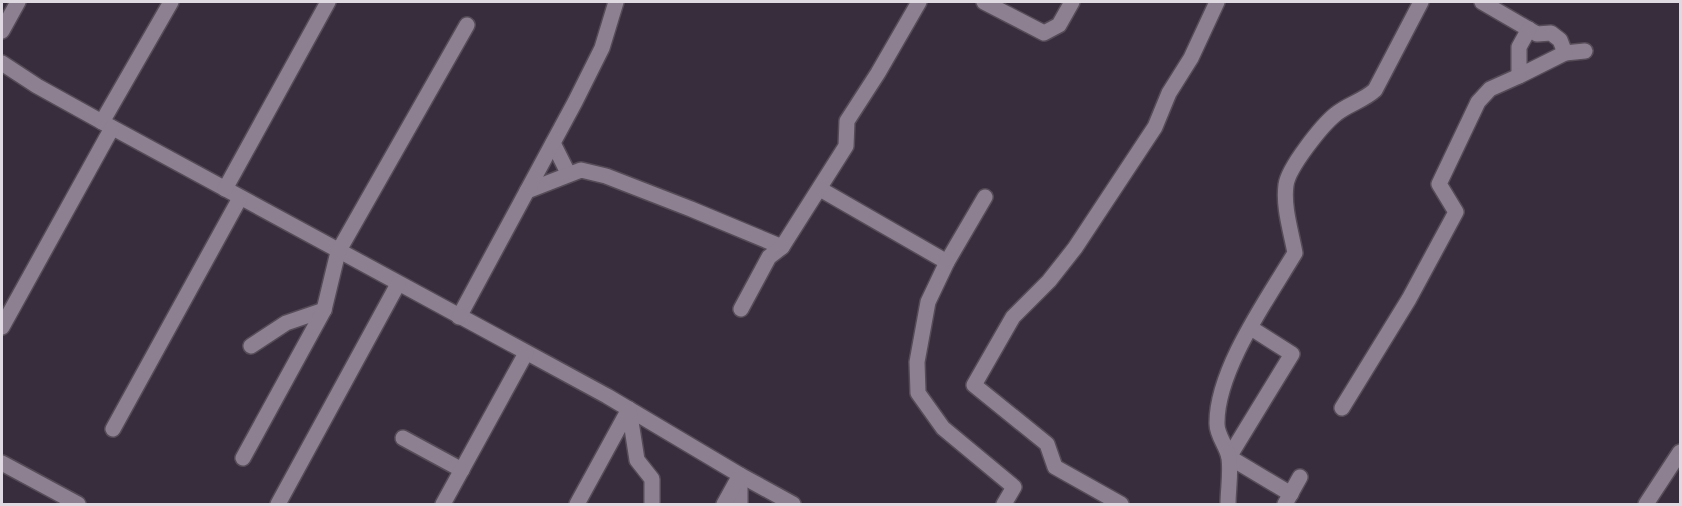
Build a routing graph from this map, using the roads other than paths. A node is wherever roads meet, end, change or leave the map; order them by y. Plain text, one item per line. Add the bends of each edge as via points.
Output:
1 (18, 2) edge
2 (171, 2) edge
3 (328, 2) edge
4 (616, 2) edge
5 (919, 2) edge
6 (984, 2) edge
7 (1072, 2) edge
8 (1217, 2) edge
9 (1421, 2) edge
10 (1482, 2) edge
11 (467, 25) dead end
12 (1528, 29) junction
13 (2, 30) edge
14 (1585, 51) dead end
15 (1565, 53) junction
16 (2, 63) edge
17 (1519, 76) junction
18 (107, 125) junction
19 (553, 143) junction
20 (568, 173) junction
21 (225, 189) junction
22 (820, 189) junction
23 (527, 190) junction
24 (985, 197) dead end
25 (240, 198) junction
26 (782, 247) junction
27 (338, 252) junction
28 (947, 262) junction
29 (398, 284) junction
30 (741, 309) dead end
31 (324, 310) junction
32 (459, 317) junction
33 (2, 327) edge
34 (1251, 328) junction
35 (251, 346) dead end
36 (526, 352) junction
37 (1342, 408) dead end
38 (630, 410) junction
39 (113, 429) dead end
40 (403, 438) dead end
41 (1680, 452) edge
42 (1229, 457) junction
43 (243, 458) dead end
44 (2, 463) edge
45 (462, 470) junction
46 (740, 475) junction
47 (1300, 477) dead end
48 (1288, 499) edge
49 (78, 504) edge
50 (278, 504) edge
51 (443, 504) edge
52 (577, 504) edge
53 (652, 504) edge
54 (724, 504) edge
55 (740, 504) edge
56 (793, 504) edge
57 (1004, 504) edge
58 (1121, 504) edge
59 (1228, 504) edge
60 (1646, 504) edge

1 - 13 street
2 - 18 street
3 - 21 street
4 - 19 street via 602,48
5 - 22 street via 847,121 846,146
6 - 7 street via 1044,33 1059,25
8 - 58 street via 1155,127 1075,248 1049,281 1012,316 975,385 1047,444 1054,467
9 - 34 street via 1375,90 1336,113 1308,144 1286,182 1285,202 1295,253
10 - 12 street
11 - 27 street
12 - 15 street via 1537,34 1551,33 1560,40
12 - 17 street via 1519,48
14 - 15 street
15 - 17 street
16 - 18 street
17 - 37 street via 1490,89 1478,102 1439,184 1456,212 1409,299
18 - 21 street
18 - 33 street
19 - 20 street
19 - 23 street
20 - 23 street
20 - 26 street via 581,170 606,176
21 - 25 street
22 - 26 street
22 - 28 street
23 - 32 street
24 - 28 street
25 - 27 street
25 - 39 street
26 - 30 street via 769,257
27 - 29 street
27 - 31 street
28 - 57 street via 928,302 917,362 918,393 943,428 1014,487
29 - 32 street
29 - 50 street
31 - 35 street via 286,323
31 - 43 street
32 - 36 street
34 - 42 street via 1218,398 1216,427
34 - 42 street via 1292,354
36 - 38 street
36 - 45 street
38 - 46 street
38 - 52 street
38 - 53 street via 637,460 652,479
40 - 45 street
41 - 60 street
42 - 48 street
42 - 59 street
44 - 49 street
45 - 51 street
46 - 54 street
46 - 55 street
46 - 56 street
47 - 48 street

